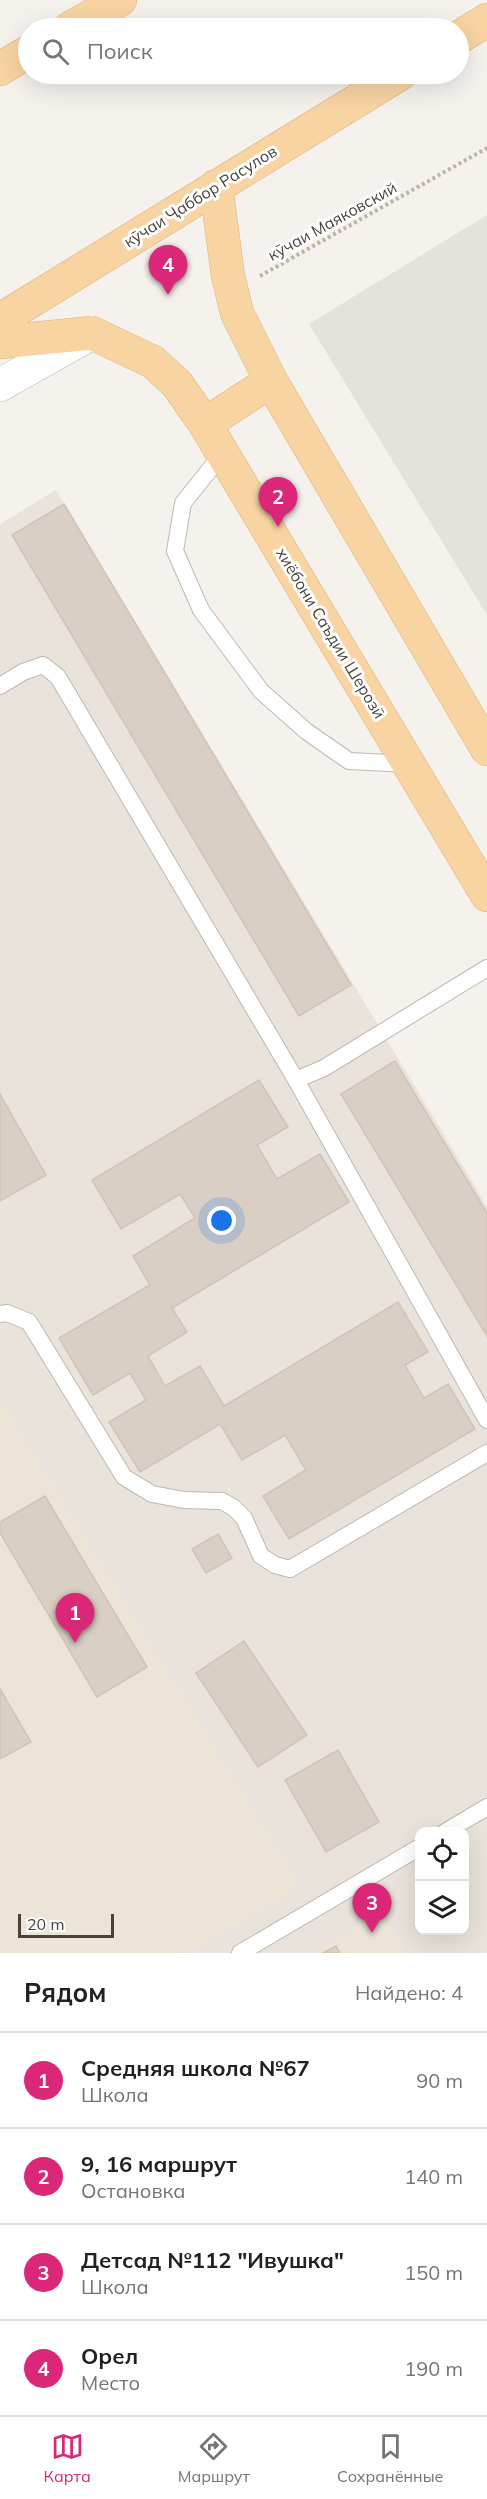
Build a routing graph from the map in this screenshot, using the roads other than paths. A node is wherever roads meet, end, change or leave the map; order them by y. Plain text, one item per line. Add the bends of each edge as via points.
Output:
1 (120, 0) edge
2 (88, 18) edge
3 (487, 20) edge
4 (469, 32) edge
5 (18, 58) edge
6 (0, 69) edge
7 (384, 84) edge
8 (216, 186) junction
9 (0, 320) edge
10 (92, 333) junction
11 (0, 342) edge
12 (271, 381) junction
13 (0, 385) edge
14 (205, 424) junction
15 (223, 453) junction
16 (0, 686) edge
17 (487, 749) edge
18 (409, 764) junction
19 (487, 896) edge
20 (487, 968) edge
21 (296, 1080) junction
22 (0, 1314) edge
23 (487, 1420) edge
24 (487, 1453) edge
25 (487, 1807) edge
26 (453, 1827) edge
27 (415, 1850) edge
28 (240, 1953) edge

1 - 2 main road
3 - 4 main road
5 - 6 main road
7 - 8 main road, кӯчаи Ҷаббор Расулов
8 - 9 main road, кӯчаи Ҷаббор Расулов
8 - 12 main road via 237,313
10 - 11 main road
10 - 13 street
10 - 14 main road, хиёбони Саъдии Шерозӣ via 153,362 177,384
12 - 14 main road
12 - 17 main road
14 - 15 main road, хиёбони Саъдии Шерозӣ
15 - 18 main road, хиёбони Саъдии Шерозӣ
15 - 18 lane via 183,503 175,551 201,610 261,691 306,731 349,761
16 - 21 lane via 43,666 58,677
18 - 19 main road, хиёбони Саъдии Шерозӣ
20 - 21 lane via 324,1068
21 - 23 lane
22 - 24 lane via 8,1313 29,1322 124,1477 152,1494 222,1501 244,1518 261,1556 275,1565 290,1569
25 - 26 lane
27 - 28 lane

